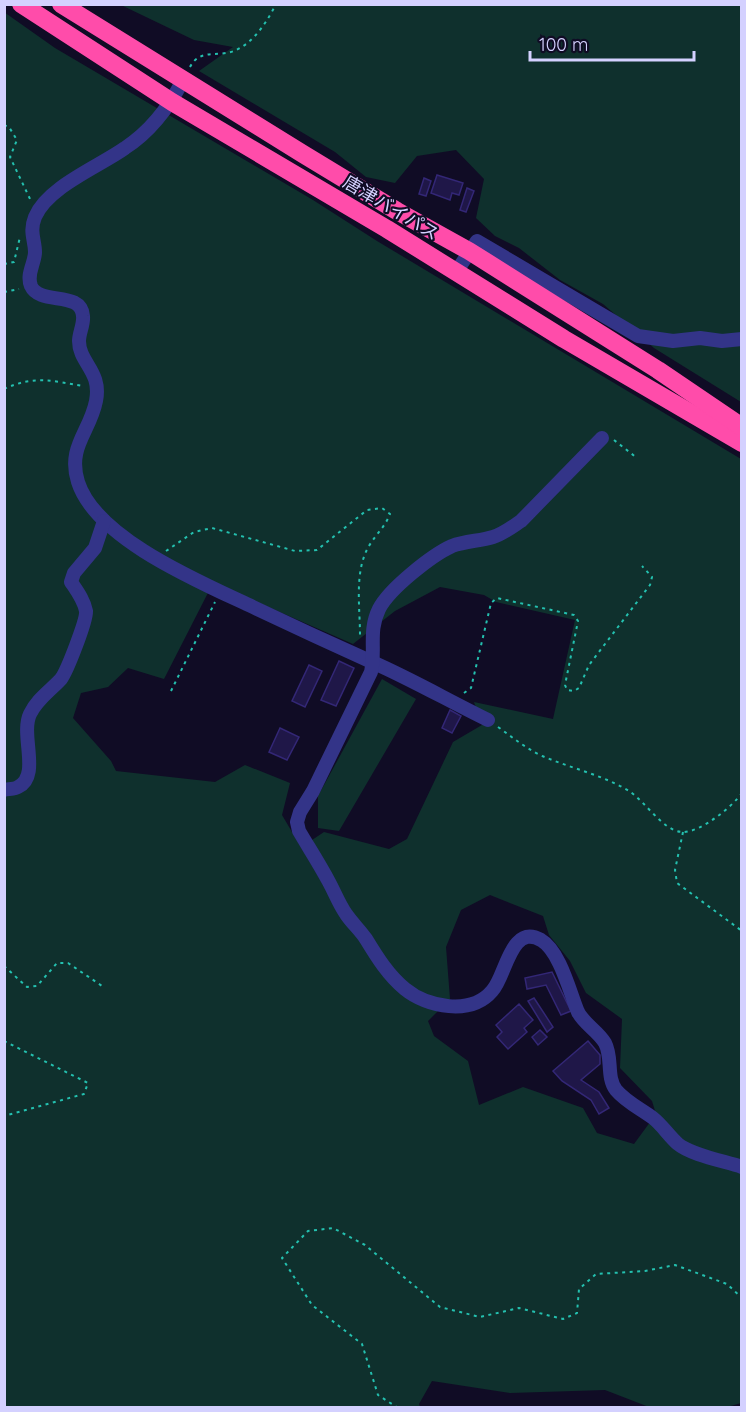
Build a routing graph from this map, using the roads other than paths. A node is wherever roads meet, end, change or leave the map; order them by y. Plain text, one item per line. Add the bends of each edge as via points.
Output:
1 (21, 4) edge
2 (61, 4) edge
3 (183, 80) junction
4 (172, 102) junction
5 (469, 251) junction
6 (456, 272) junction
7 (741, 339) edge
8 (741, 427) edge
9 (602, 438) road end
10 (741, 443) edge
11 (104, 521) junction
12 (373, 657) junction
13 (488, 720) road end
14 (4, 790) edge
15 (741, 1167) edge

1 - 4 highway, 唐津バイパス
2 - 3 highway, 唐津バイパス
3 - 4 street
3 - 5 highway, 唐津バイパス
4 - 6 highway, 唐津バイパス
4 - 11 street via 127,147 68,182 44,204 35,217 31,236 35,252 31,286 36,292 75,302 84,317 80,350 98,389 74,465 89,505
5 - 6 street
5 - 7 street via 477,241 638,336 673,341
5 - 8 highway, 唐津バイパス
6 - 10 highway, 唐津バイパス
9 - 12 street via 521,521 494,537 454,545 426,561 385,600 373,627
11 - 12 street via 155,558 220,592
11 - 14 street via 95,548 71,582 87,613 67,669 29,716 26,733 30,771 18,788
12 - 13 street
12 - 15 street via 371,672 297,822 346,915 389,974 406,990 438,1005 478,1002 498,983 515,944 532,937 542,941 564,973 579,1015 606,1044 616,1090 654,1119 679,1145

